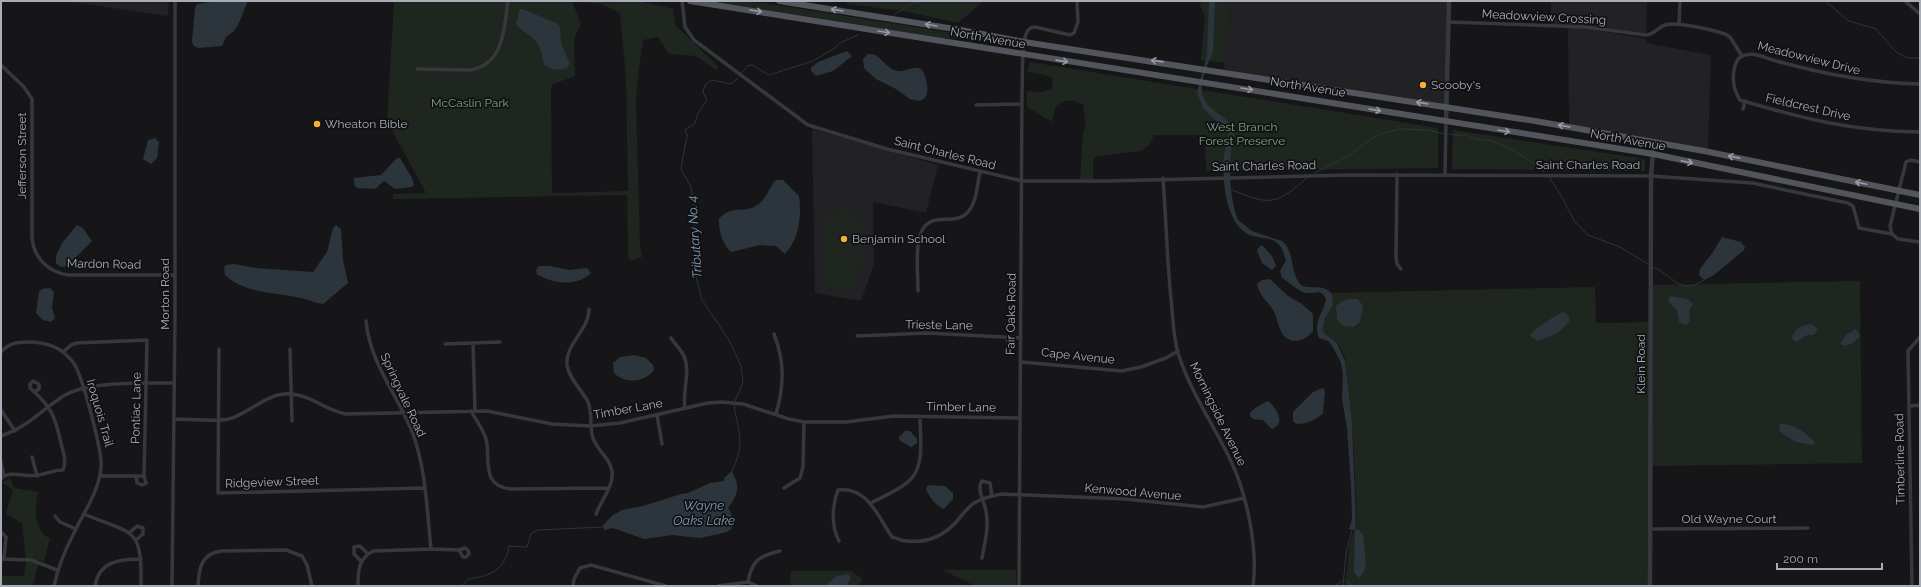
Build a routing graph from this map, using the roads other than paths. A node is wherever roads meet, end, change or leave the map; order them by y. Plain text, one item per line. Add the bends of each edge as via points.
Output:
1 (176, 1) edge
2 (508, 1) edge
3 (682, 1) edge
4 (690, 1) edge
5 (778, 1) edge
6 (1077, 1) edge
7 (1449, 1) edge
8 (1680, 1) edge
9 (1905, 1) edge
10 (816, 4) edge
11 (1920, 14) edge
12 (1448, 22) junction
13 (1679, 24) junction
14 (1024, 42) junction
15 (1024, 55) junction
16 (1742, 56) junction
17 (1, 65) edge
18 (417, 69) dead end
19 (1920, 84) edge
20 (1745, 101) junction
21 (1022, 104) junction
22 (976, 105) dead end
23 (1447, 106) junction
24 (1743, 109) dead end
25 (1446, 122) junction
26 (1920, 132) edge
27 (1654, 141) junction
28 (1653, 154) junction
29 (1920, 162) edge
30 (980, 172) junction
31 (1397, 174) junction
32 (1445, 174) junction
33 (1651, 176) junction
34 (1163, 178) junction
35 (1022, 181) junction
36 (1899, 190) junction
37 (1920, 195) edge
38 (1896, 204) junction
39 (1920, 209) edge
40 (1892, 234) junction
41 (1920, 242) edge
42 (39, 258) joint
43 (1401, 269) dead end
44 (174, 275) junction
45 (918, 291) dead end
46 (589, 309) dead end
47 (366, 321) dead end
48 (774, 334) dead end
49 (857, 336) dead end
50 (1920, 337) edge
51 (671, 338) dead end
52 (1021, 338) junction
53 (500, 342) dead end
54 (473, 343) junction
55 (445, 344) dead end
56 (2, 349) edge
57 (219, 349) dead end
58 (290, 349) dead end
59 (1178, 351) junction
60 (63, 352) junction
61 (1021, 362) junction
62 (174, 383) junction
63 (146, 384) junction
64 (82, 388) junction
65 (36, 391) dead end
66 (291, 394) junction
67 (1920, 405) edge
68 (1910, 406) junction
69 (49, 408) junction
70 (685, 408) junction
71 (1, 410) edge
72 (473, 411) junction
73 (403, 413) junction
74 (776, 414) junction
75 (656, 415) junction
76 (920, 416) junction
77 (1020, 418) junction
78 (174, 419) junction
79 (219, 420) junction
80 (292, 421) dead end
81 (804, 422) junction
82 (590, 426) junction
83 (15, 431) junction
84 (1, 436) edge
85 (662, 444) dead end
86 (32, 457) dead end
87 (1, 462) edge
88 (37, 476) junction
89 (100, 476) junction
90 (136, 476) junction
91 (144, 476) junction
92 (2, 478) edge
93 (424, 488) junction
94 (609, 488) junction
95 (784, 488) dead end
96 (1019, 495) junction
97 (992, 496) junction
98 (983, 498) junction
99 (1244, 498) junction
100 (871, 503) junction
101 (84, 514) junction
102 (596, 514) dead end
103 (55, 516) dead end
104 (1808, 528) dead end
105 (76, 529) junction
106 (1651, 529) junction
107 (1, 532) edge
108 (129, 533) junction
109 (136, 540) junction
110 (839, 541) dead end
111 (431, 549) junction
112 (459, 550) dead end
113 (780, 551) dead end
114 (368, 554) junction
115 (2, 558) edge
116 (982, 558) dead end
117 (141, 559) junction
118 (361, 561) junction
119 (577, 564) dead end
120 (580, 568) junction
121 (57, 570) junction
122 (748, 582) junction
123 (54, 586) edge
124 (95, 586) edge
125 (141, 586) edge
126 (172, 586) edge
127 (198, 586) edge
128 (312, 586) edge
129 (358, 586) edge
130 (572, 586) edge
131 (666, 586) edge
132 (718, 586) edge
133 (757, 586) edge
134 (1019, 586) edge
135 (1253, 586) edge
136 (1650, 586) edge
137 (1912, 586) edge

1 - 44 street, Morton Road
2 - 18 street via 496,55 488,64 470,70
3 - 30 street, Saint Charles Road via 685,27 694,40 808,125 871,145
4 -> 15 main road, North Avenue
5 - 10 main road, North Avenue
6 - 14 street via 1078,22 1074,33 1070,35 1035,27 1026,33
7 - 12 street
8 - 13 street
9 - 11 street
14 -> 10 main road, North Avenue
12 - 13 street, Meadowview Crossing via 1586,27 1646,36 1654,34 1663,25
12 - 23 street
13 - 16 street, Meadowview Crossing via 1725,34 1730,37
14 - 15 street, Fair Oaks Road
23 -> 14 main road, North Avenue
15 - 21 street, Fair Oaks Road
15 -> 25 main road, North Avenue
16 - 19 street, Meadowview Drive via 1756,55 1846,79
16 - 20 street via 1735,64 1734,88 1740,100
17 - 42 street, Jefferson Street via 27,91 32,101 32,238
20 - 24 street
20 - 26 street, Fieldcrest Drive via 1800,118 1841,126 1877,131
21 - 22 street
21 - 35 street, Fair Oaks Road
23 - 25 street
27 -> 23 main road, North Avenue
25 -> 28 main road, North Avenue
25 - 32 street
27 - 28 street, Klein Road
36 -> 27 main road, North Avenue
28 - 33 street, Klein Road
28 -> 38 main road, North Avenue
29 - 36 street via 1906,162
30 - 35 street, Saint Charles Road
30 - 45 street via 973,202 966,213 957,218 933,220 922,232 919,240
31 - 32 street, Saint Charles Road
31 - 34 street, Saint Charles Road
31 - 43 street via 1396,257
32 - 33 street, Saint Charles Road
33 - 40 street, Saint Charles Road via 1752,183 1848,203 1853,206 1860,228
33 - 106 street, Klein Road
34 - 35 street, Saint Charles Road
34 - 59 street, Morningside Avenue via 1169,276
35 - 52 street, Fair Oaks Road
36 - 37 main road, North Avenue
36 - 38 street
38 - 39 main road, North Avenue
38 - 40 street via 1890,226
40 - 41 street via 1898,239
42 - 44 street, Mardon Road via 50,269 68,275
44 - 62 street, Morton Road
46 - 82 street via 587,321 570,351 567,362 570,374 589,405
47 - 73 street, Springvale Road via 374,359
48 - 74 street via 781,351 783,376
49 - 52 street, Trieste Lane via 928,334
50 - 68 street, Timberline Road via 1908,351
51 - 70 street via 686,362 687,373 683,394
52 - 61 street, Fair Oaks Road
53 - 54 street
54 - 55 street
54 - 72 street
56 - 60 street, Iroquois Trail via 16,343 41,342 52,344
57 - 79 street, Ridgeview Street
58 - 66 street
59 - 61 street, Cape Avenue via 1141,367 1122,371
59 - 99 street, Morningside Avenue via 1191,385 1231,460
60 - 63 street, Pontiac Lane via 71,344 77,343 147,340
60 - 64 street, Iroquois Trail via 73,363
61 - 77 street, Fair Oaks Road
62 - 63 street
62 - 78 street, Morton Road
63 - 64 street via 102,384
63 - 91 street, Pontiac Lane
64 - 69 street via 66,395
64 - 89 street, Iroquois Trail via 100,448
65 - 69 street
66 - 73 street, Timber Lane via 342,413
66 - 79 street, Timber Lane via 270,398 229,419
66 - 80 street
67 - 68 street
68 - 137 street, Timberline Road
69 - 83 street
69 - 88 street via 56,420 65,466 63,470 55,469
70 - 74 street, Timber Lane via 716,402 734,403
70 - 75 street, Timber Lane
71 - 83 street
72 - 73 street, Timber Lane
72 - 82 street, Timber Lane via 493,412 552,424
72 - 94 street via 486,438 489,473 494,482 501,486 511,489
73 - 93 street, Springvale Road via 416,443
74 - 81 street, Timber Lane
75 - 82 street, Timber Lane
75 - 85 street
76 - 77 street, Timber Lane
76 - 81 street, Timber Lane via 891,416 846,422
76 - 100 street via 920,460 915,473 906,483
77 - 96 street, Fair Oaks Road
78 - 79 street, Timber Lane
78 - 126 street, Morton Road
79 - 93 street, Ridgeview Street via 218,493
81 - 95 street via 803,467 800,478
82 - 94 street via 594,440 611,466 612,483
83 - 84 street
86 - 88 street
87 - 92 street
88 - 92 street via 15,474
89 - 90 street
89 - 101 street, Iroquois Trail
90 - 91 street
90 - 91 street via 137,483 142,485 146,483
93 - 111 street, Springvale Road
94 - 102 street
96 - 97 street, Kenwood Avenue
96 - 99 street, Kenwood Avenue via 1125,499 1203,507
96 - 134 street, Fair Oaks Road
97 - 98 street, Kenwood Avenue
97 - 98 street via 990,484 982,481 979,486
98 - 100 street via 967,508 945,532 923,541 903,541 892,537
98 - 116 street via 987,517
99 - 135 street, Morningside Avenue via 1253,549
100 - 110 street via 851,490 838,490 834,501 834,523
101 - 105 street, Iroquois Trail
101 - 108 street via 120,527
103 - 105 street via 60,522
104 - 106 street, Old Wayne Court
105 - 121 street, Iroquois Trail
106 - 136 street, Klein Road
107 - 115 street via 6,537
108 - 109 street
108 - 109 street via 137,526 142,528 143,534
109 - 117 street
111 - 112 street
111 - 114 street via 376,550
113 - 122 street via 757,560 751,568
114 - 118 street
114 - 118 street via 360,546 354,547 354,554
115 - 121 street via 31,560
117 - 124 street via 119,560 109,564 100,573
117 - 125 street
118 - 129 street
119 - 120 street
120 - 130 street
120 - 131 street via 600,566
121 - 123 street, Iroquois Trail
122 - 132 street
122 - 133 street
127 - 128 street via 201,564 206,557 214,553 286,550 302,556

